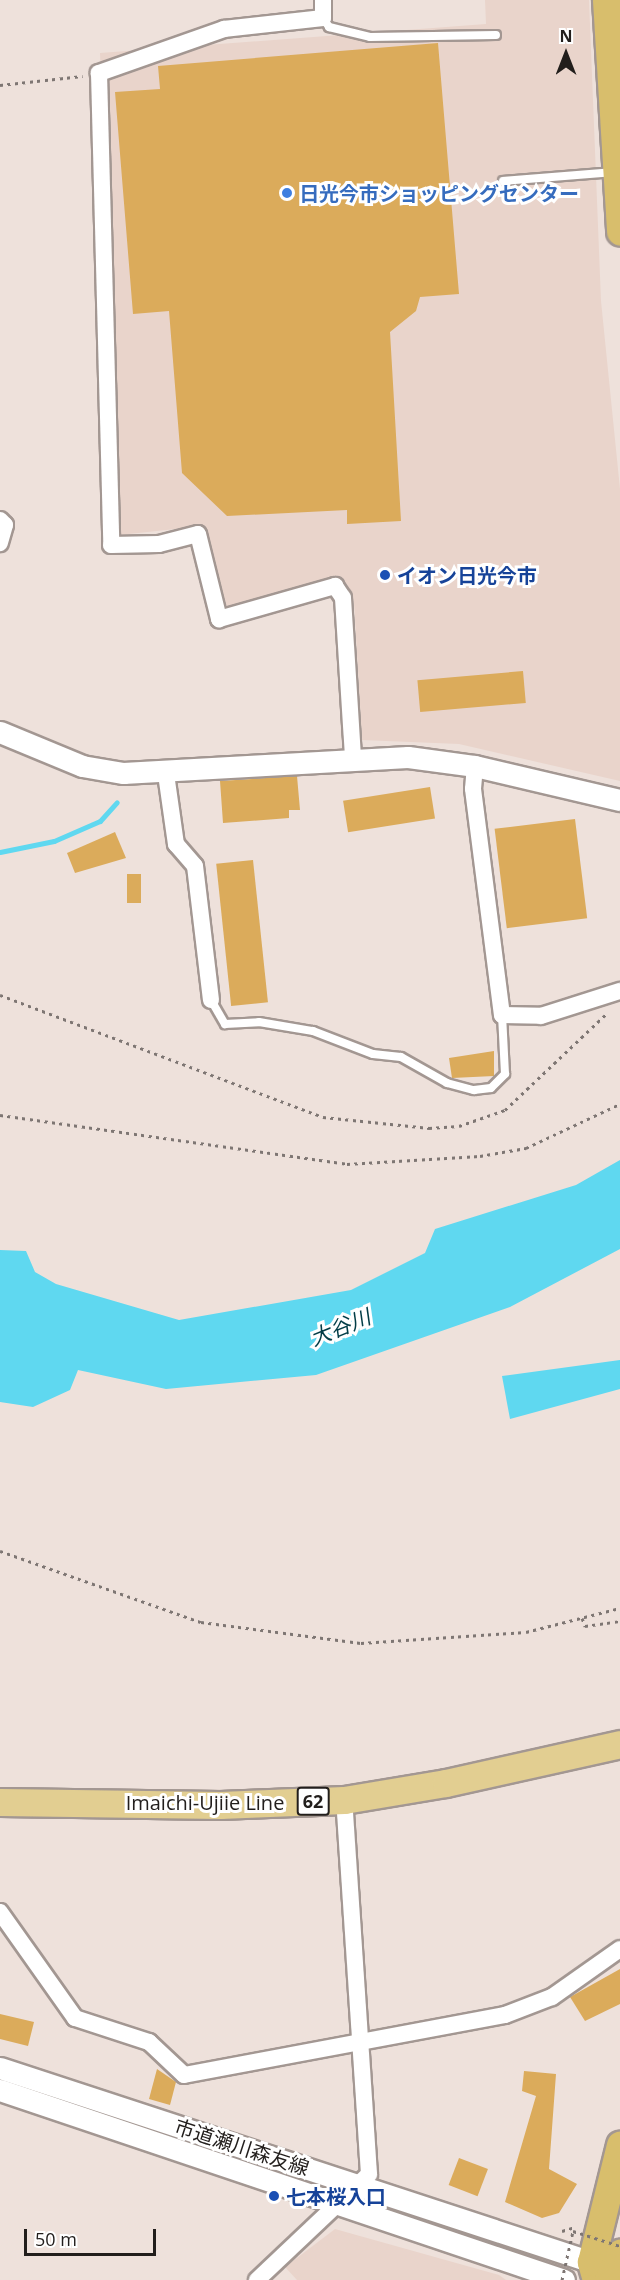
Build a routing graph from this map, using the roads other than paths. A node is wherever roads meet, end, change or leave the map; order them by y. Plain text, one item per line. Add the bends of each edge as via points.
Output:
1 (323, 0) edge
2 (606, 0) edge
3 (323, 18) junction
4 (496, 34) dead end
5 (615, 172) junction
6 (503, 181) dead end
7 (620, 232) edge
8 (0, 520) edge
9 (0, 543) edge
10 (0, 732) edge
11 (353, 759) junction
12 (475, 766) junction
13 (166, 774) junction
14 (620, 800) edge
15 (620, 991) edge
16 (211, 1000) joint
17 (501, 1015) junction
18 (620, 1743) edge
19 (344, 1800) junction
20 (0, 1802) edge
21 (0, 1912) edge
22 (620, 1949) edge
23 (362, 2045) junction
24 (0, 2068) edge
25 (0, 2090) edge
26 (620, 2145) edge
27 (362, 2186) junction
28 (343, 2202) junction
29 (610, 2266) edge
30 (257, 2280) edge
31 (563, 2280) edge

1 - 3 street
2 - 5 highway
3 - 4 lane via 329,27 370,37
3 - 11 street via 224,29 99,73 111,545 159,544 198,534 219,619 335,586 343,606
5 - 6 lane
5 - 7 highway
8 - 9 street via 5,525
10 - 13 street via 82,766
11 - 12 street via 408,757
11 - 13 street
12 - 14 street
12 - 17 street via 473,789
13 - 16 street via 176,844 195,866
15 - 17 street via 541,1016
16 - 17 lane via 225,1024 259,1022 313,1031 373,1054 401,1057 447,1083 474,1090 491,1088 505,1074
18 - 19 main road, Imaichi-Ujiie Line / 62 via 446,1783
19 - 20 main road, Imaichi-Ujiie Line / 62 via 220,1805
19 - 23 street
21 - 23 street via 75,2018 149,2042 184,2074
22 - 23 street via 552,1997 505,2015
23 - 27 street via 371,2152
24 - 27 street, 市道瀬川森友線
25 - 28 street, 市道瀬川森友線
26 - 29 highway
27 - 28 street
27 - 29 street, 市道瀬川森友線
28 - 30 street
28 - 31 street, 市道瀬川森友線

